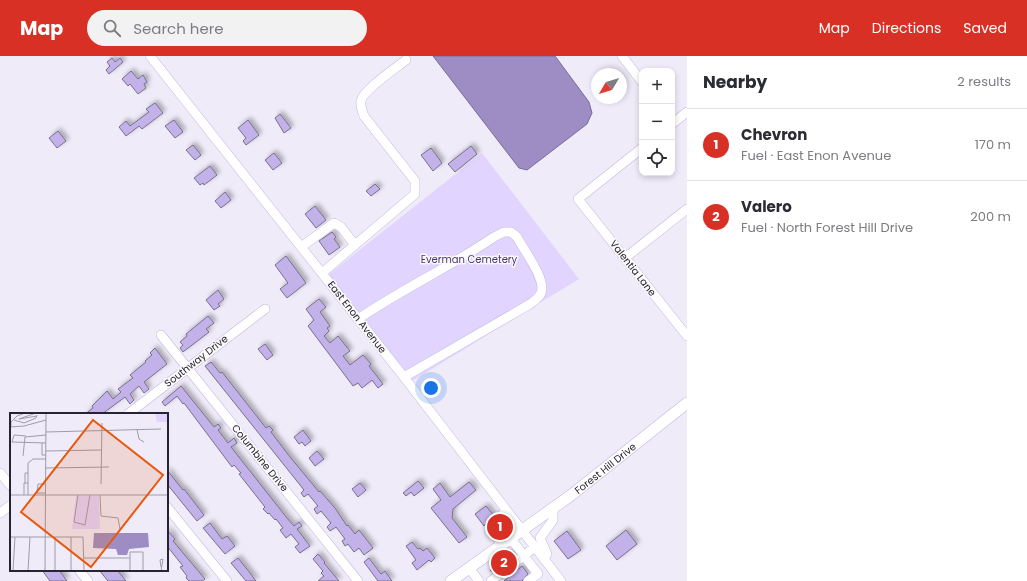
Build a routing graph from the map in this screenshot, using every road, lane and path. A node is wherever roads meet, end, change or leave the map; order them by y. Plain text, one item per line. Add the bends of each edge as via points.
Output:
1 (150, 56) edge
2 (622, 56) edge
3 (406, 60) dead end
4 (639, 78) edge
5 (687, 112) edge
6 (675, 121) edge
7 (639, 150) edge
8 (687, 209) edge
9 (355, 245) junction
10 (301, 247) junction
11 (625, 258) junction
12 (322, 273) junction
13 (264, 309) dead end
14 (358, 319) junction
15 (685, 331) edge
16 (161, 335) dead end
17 (187, 368) junction
18 (404, 377) junction
19 (687, 403) edge
20 (129, 413) edge
21 (0, 472) edge
22 (10, 485) edge
23 (10, 506) edge
24 (168, 508) edge
25 (553, 508) junction
26 (506, 510) junction
27 (0, 513) edge
28 (522, 531) junction
29 (506, 542) junction
30 (535, 548) junction
31 (524, 556) junction
32 (544, 558) junction
33 (469, 568) junction
34 (80, 571) edge
35 (88, 581) edge
36 (227, 581) edge
37 (358, 581) edge
38 (452, 581) edge
39 (479, 581) edge
40 (491, 581) edge
41 (528, 581) edge
42 (561, 581) edge

1 - 10 street, East Enon Avenue
2 - 4 street
3 - 9 street via 365,93 360,102 364,116 415,181 415,194
5 - 6 street
7 - 11 street, Valentia Lane via 578,199
8 - 11 street
9 - 10 street via 342,227 334,223
9 - 12 street
10 - 12 street, East Enon Avenue
11 - 15 street, Valentia Lane
12 - 14 street, East Enon Avenue
13 - 17 street, Southway Drive
14 - 18 street, East Enon Avenue
14 - 18 street via 494,237 504,232 511,232 517,236 542,281 539,296 530,304
16 - 17 street, Columbine Drive
17 - 20 street, Southway Drive
17 - 37 street, Columbine Drive
18 - 26 street, East Enon Avenue
19 - 25 main road, Forest Hill Drive
21 - 22 street
23 - 27 street
24 - 36 street
25 - 28 main road, Forest Hill Drive
25 - 32 street via 553,520 540,538 547,554
26 - 28 street, East Enon Avenue
26 - 29 street via 494,528 494,536
28 - 29 main road, Forest Hill Drive
28 - 30 street, East Enon Avenue
29 - 31 street
29 - 33 main road, Forest Hill Drive
30 - 31 street
30 - 32 street, East Enon Avenue
31 - 40 street
31 - 41 street via 538,574
32 - 42 street, East Enon Avenue
33 - 38 main road, Forest Hill Drive
33 - 39 street
34 - 35 street

